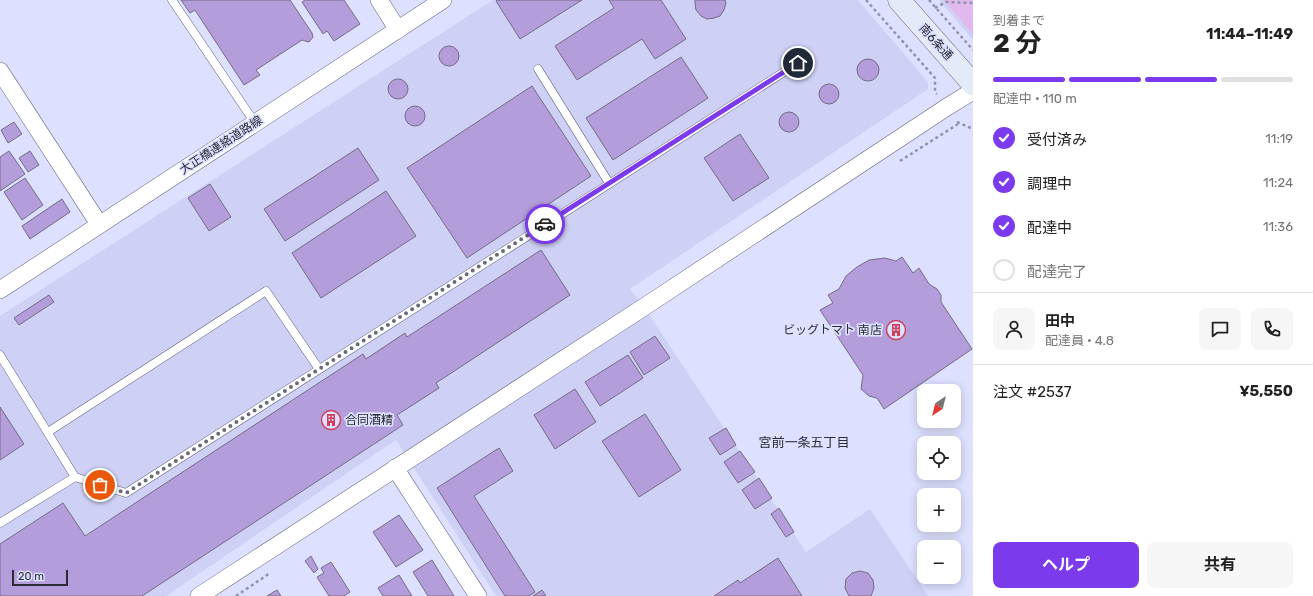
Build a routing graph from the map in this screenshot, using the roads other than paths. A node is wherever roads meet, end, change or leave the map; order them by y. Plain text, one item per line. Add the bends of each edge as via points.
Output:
1 (172, 0) edge
2 (379, 0) edge
3 (443, 0) edge
4 (899, 0) edge
5 (398, 30) junction
6 (798, 63) dead end
7 (538, 69) dead end
8 (0, 71) edge
9 (973, 84) edge
10 (973, 92) edge
11 (255, 123) junction
12 (609, 183) junction
13 (100, 224) junction
14 (0, 290) edge
15 (0, 355) edge
16 (318, 369) junction
17 (48, 432) junction
18 (395, 468) junction
19 (75, 477) junction
20 (0, 523) edge
21 (199, 596) edge
22 (478, 596) edge

1 - 11 lane
2 - 5 street
3 - 5 street, 大正橋連絡道路線
4 - 9 street, 南6条通
5 - 11 street, 大正橋連絡道路線
6 - 12 lane
7 - 12 lane
8 - 13 street
10 - 18 street
11 - 13 street, 大正橋連絡道路線
12 - 16 lane
13 - 14 street, 大正橋連絡道路線
15 - 17 lane
16 - 17 lane via 266,291
16 - 19 lane via 126,493
17 - 19 lane
18 - 21 street
18 - 22 street
19 - 20 lane

